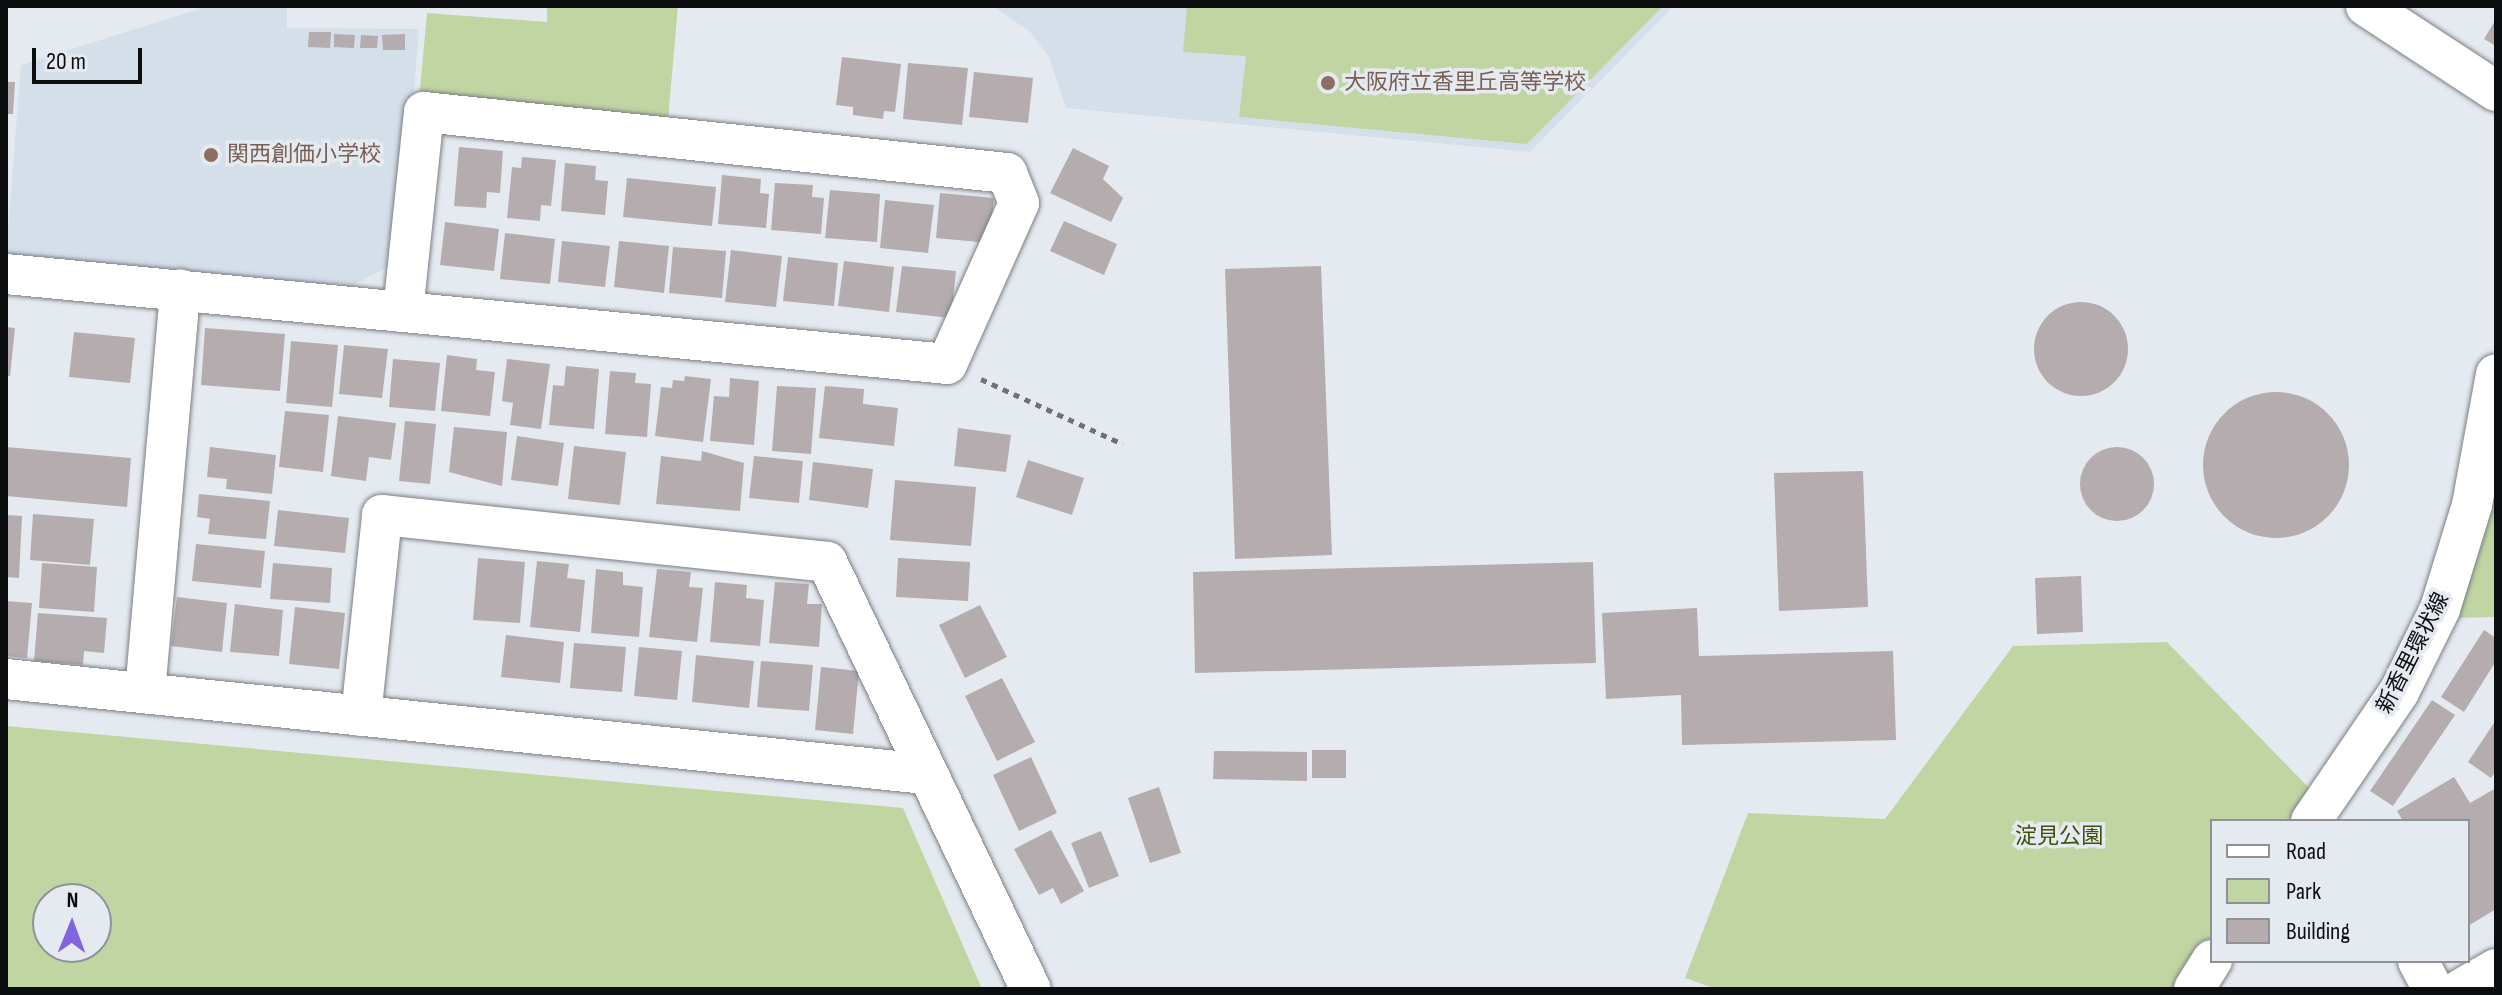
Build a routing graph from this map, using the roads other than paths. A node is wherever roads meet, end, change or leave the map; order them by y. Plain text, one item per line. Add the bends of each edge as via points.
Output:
1 (2366, 6) edge
2 (2496, 91) edge
3 (6, 274) edge
4 (180, 290) junction
5 (403, 312) junction
6 (2496, 374) edge
7 (6, 679) edge
8 (145, 693) junction
9 (361, 716) junction
10 (926, 774) junction
11 (2328, 812) edge
12 (2210, 963) edge
13 (2419, 963) edge
14 (2496, 969) edge
15 (1031, 989) edge
16 (2194, 989) edge
17 (2433, 989) edge
18 (2461, 989) edge

1 - 2 street
3 - 4 street
4 - 5 street
4 - 8 street
5 - 5 street via 424,112 1007,173 1019,203 947,364
6 - 11 street, 新香里環状線 via 2472,505 2440,609 2399,692
7 - 8 street
8 - 9 street
9 - 10 street
9 - 10 street via 382,515 827,562
10 - 15 street
12 - 16 street
13 - 17 street
14 - 18 street

